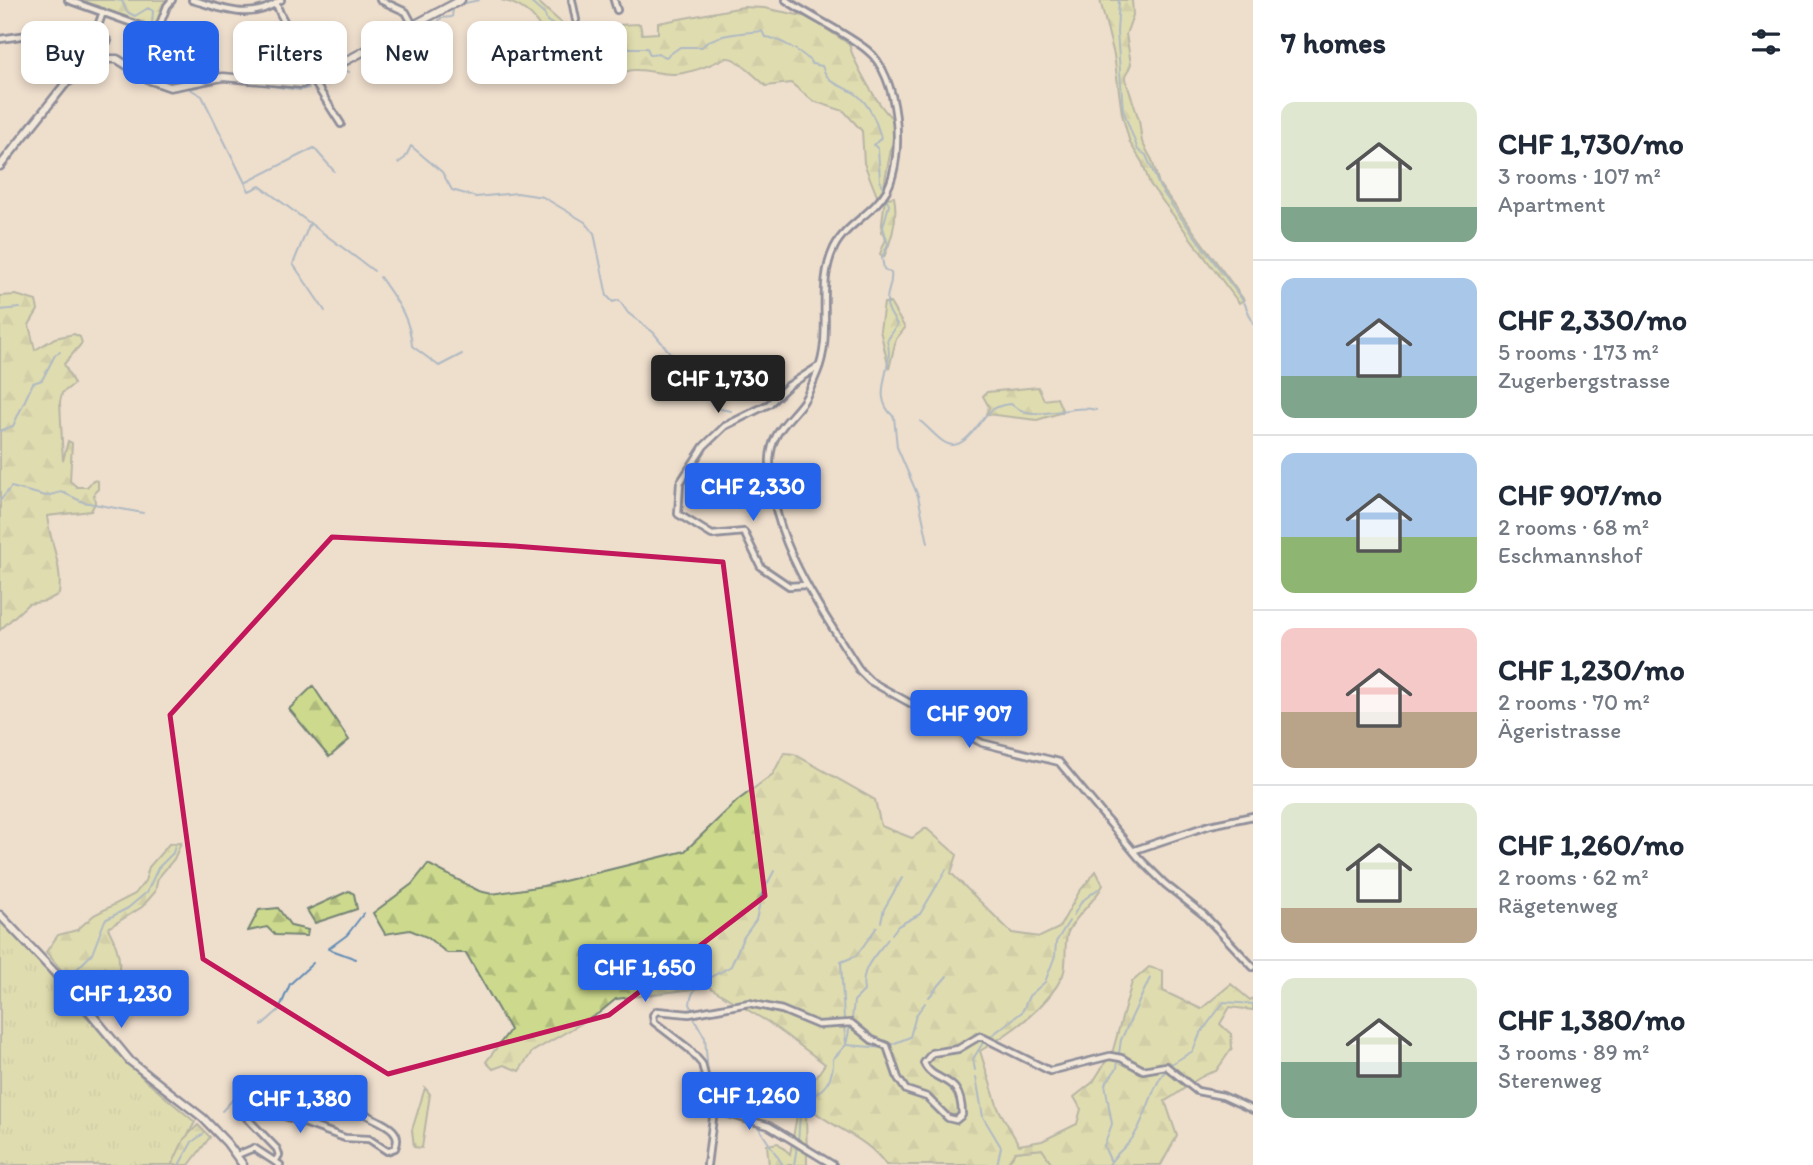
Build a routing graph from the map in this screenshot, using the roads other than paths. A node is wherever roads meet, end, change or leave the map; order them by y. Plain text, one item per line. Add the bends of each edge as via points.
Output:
1 (68, 0) edge
2 (172, 0) edge
3 (192, 0) edge
4 (380, 0) edge
5 (572, 0) edge
6 (614, 0) edge
7 (786, 0) edge
8 (455, 1) edge
9 (278, 2) edge
10 (617, 10) dead end
11 (103, 12) junction
12 (576, 20) dead end
13 (100, 21) edge
14 (128, 21) edge
15 (162, 21) edge
16 (281, 21) edge
17 (411, 21) edge
18 (420, 21) edge
19 (21, 36) edge
20 (0, 39) edge
21 (123, 65) edge
22 (161, 84) edge
23 (185, 84) edge
24 (319, 84) edge
25 (341, 124) dead end
26 (0, 166) edge
27 (820, 366) junction
28 (806, 585) junction
29 (1253, 816) edge
30 (1135, 850) junction
31 (0, 915) edge
32 (1253, 967) edge
33 (715, 1110) junction
34 (1253, 1110) edge
35 (367, 1115) dead end
36 (237, 1155) junction
37 (278, 1164) edge
38 (243, 1165) edge
39 (707, 1165) edge
40 (833, 1165) edge

1 - 11 street
2 - 15 street
3 - 9 street via 244,15
4 - 17 street via 406,12
5 - 12 street
6 - 10 street
7 - 27 street via 867,50 879,63 898,140 884,194 832,250
8 - 18 street
9 - 16 street
11 - 13 street
11 - 14 street
19 - 20 street
21 - 26 street via 112,58 82,71 62,87
22 - 23 street
24 - 25 street
27 - 28 street via 806,397 779,428 770,456 773,499
27 - 28 street via 769,404 725,426 704,446 680,483 677,514 712,535 744,532 761,567 789,586
28 - 30 street via 860,671 884,691 982,743 1059,762
29 - 30 street via 1212,824
30 - 32 street
31 - 36 street via 64,981 130,1061 202,1118
33 - 34 street via 702,1064 654,1022 654,1013 689,1014 749,1003 818,1025 851,1023 887,1046 906,1090 927,1097 956,1120 962,1115 959,1093 924,1063 932,1052 958,1049 981,1036 1049,1071 1110,1056 1143,1070 1167,1066 1197,1091 1223,1096
33 - 39 street
33 - 40 street via 757,1121 794,1138
35 - 37 street via 395,1131 395,1148 387,1150 369,1139 345,1138 240,1102 242,1113 277,1149
36 - 37 street via 254,1148
36 - 38 street

